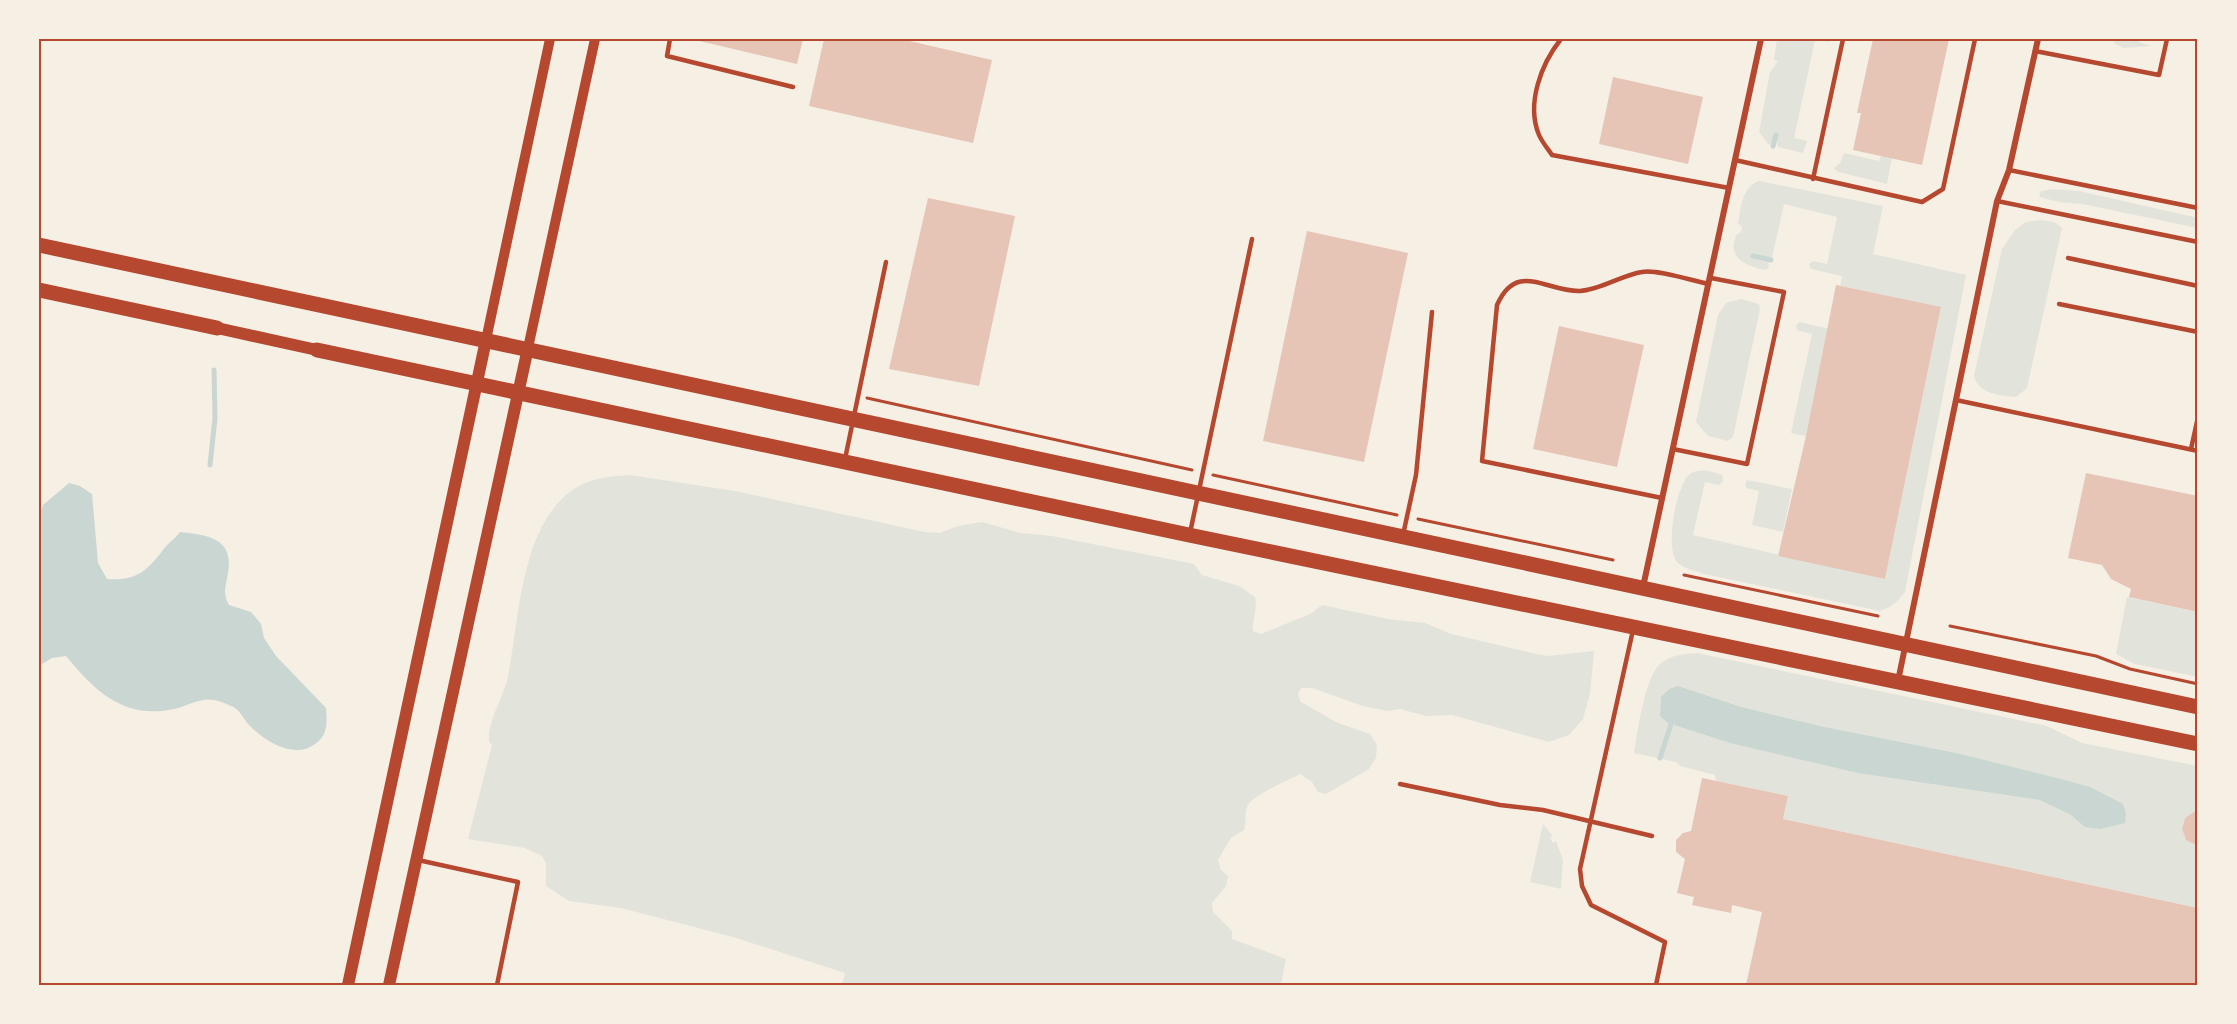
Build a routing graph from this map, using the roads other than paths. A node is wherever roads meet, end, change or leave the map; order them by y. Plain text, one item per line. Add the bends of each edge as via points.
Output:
1 (550, 39) edge
2 (595, 39) edge
3 (670, 39) edge
4 (1561, 39) edge
5 (1761, 39) edge
6 (1843, 39) edge
7 (1974, 39) edge
8 (2038, 39) edge
9 (2167, 39) edge
10 (2036, 51) junction
11 (794, 87) dead end
12 (1735, 160) junction
13 (2009, 170) junction
14 (1813, 179) junction
15 (1729, 188) junction
16 (1997, 201) junction
17 (2198, 208) edge
18 (1252, 239) dead end
19 (2198, 242) edge
20 (39, 245) edge
21 (2068, 258) dead end
22 (886, 262) dead end
23 (1710, 281) junction
24 (2198, 286) edge
25 (39, 290) edge
26 (2059, 304) dead end
27 (1432, 312) dead end
28 (217, 328) joint
29 (2198, 332) edge
30 (486, 340) junction
31 (528, 348) junction
32 (317, 350) joint
33 (475, 384) junction
34 (519, 393) junction
35 (1956, 400) junction
36 (2198, 417) edge
37 (854, 418) junction
38 (1673, 449) junction
39 (2192, 449) junction
40 (2198, 451) edge
41 (844, 461) junction
42 (1199, 493) junction
43 (1662, 498) junction
44 (1189, 535) junction
45 (1403, 536) junction
46 (1643, 588) junction
47 (1634, 627) junction
48 (1906, 644) junction
49 (1898, 682) junction
50 (2198, 707) edge
51 (2198, 744) edge
52 (1400, 784) dead end
53 (1590, 824) junction
54 (1652, 836) dead end
55 (415, 860) junction
56 (348, 985) edge
57 (389, 985) edge
58 (497, 985) edge
59 (1656, 985) edge

1 - 30 street
2 - 31 street
3 - 11 lane via 667,56
4 - 15 lane via 1540,78 1533,107 1539,136 1552,155
5 - 12 street
6 - 14 lane
7 - 14 lane via 1943,189 1922,202
8 - 10 street
9 - 10 lane via 2159,75
10 - 13 street
12 - 14 lane
12 - 15 street
13 - 16 street
13 - 17 lane
15 - 23 street
16 - 19 lane
16 - 35 street
18 - 42 lane
20 - 30 main road
21 - 24 lane
22 - 37 lane
23 - 38 street
23 - 38 lane via 1784,292 1747,464
23 - 43 lane via 1644,271 1581,291 1523,280 1511,284 1497,305 1482,461
25 - 28 main road
26 - 29 lane
27 - 45 lane via 1416,475
28 - 32 main road
30 - 31 main road
30 - 33 main road
31 - 34 main road
31 - 37 main road
32 - 33 main road
33 - 34 main road
33 - 56 main road
34 - 41 main road
34 - 55 main road
35 - 39 lane
35 - 48 street
36 - 39 lane
37 - 41 lane
37 - 42 main road
38 - 43 street
39 - 40 lane
41 - 44 main road
42 - 44 lane
42 - 45 main road
43 - 46 street
44 - 47 main road
45 - 46 main road
46 - 48 main road
47 - 49 main road
47 - 53 lane
48 - 49 street
48 - 50 main road
49 - 51 main road
52 - 53 lane via 1543,810
53 - 54 lane
53 - 59 lane via 1580,869 1582,886 1591,905 1665,942
55 - 57 main road
55 - 58 lane via 518,882

